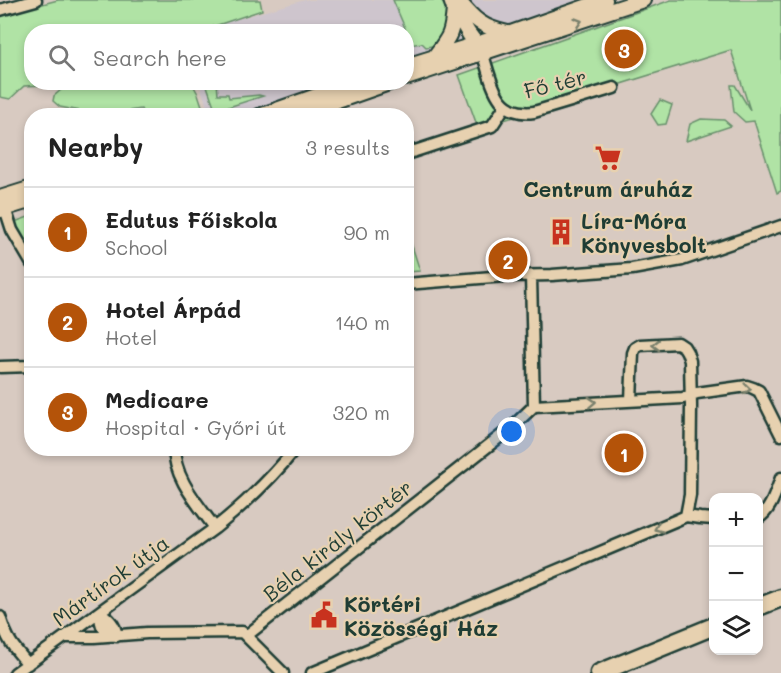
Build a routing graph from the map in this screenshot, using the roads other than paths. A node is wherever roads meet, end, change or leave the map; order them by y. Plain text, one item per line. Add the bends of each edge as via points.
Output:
1 (36, 0) edge
2 (605, 0) edge
3 (643, 0) edge
4 (454, 3) edge
5 (0, 10) edge
6 (471, 17) junction
7 (508, 33) junction
8 (480, 48) junction
9 (435, 56) junction
10 (414, 63) edge
11 (414, 75) edge
12 (614, 88) dead end
13 (333, 90) edge
14 (369, 90) edge
15 (505, 106) junction
16 (282, 108) edge
17 (318, 108) edge
18 (414, 151) edge
19 (24, 192) edge
20 (24, 201) edge
21 (2, 203) edge
22 (781, 226) edge
23 (24, 250) edge
24 (531, 276) junction
25 (414, 283) edge
26 (24, 366) edge
27 (0, 367) edge
28 (690, 395) junction
29 (632, 400) junction
30 (534, 406) junction
31 (781, 435) edge
32 (175, 456) edge
33 (289, 456) edge
34 (781, 478) edge
35 (686, 516) junction
36 (763, 516) edge
37 (709, 519) edge
38 (215, 528) junction
39 (781, 598) edge
40 (763, 605) edge
41 (100, 612) junction
42 (0, 617) edge
43 (709, 628) edge
44 (65, 636) junction
45 (117, 636) junction
46 (246, 636) junction
47 (28, 664) junction
48 (15, 673) edge
49 (283, 673) edge
50 (312, 673) edge
51 (599, 673) edge

1 - 5 street
2 - 7 street
8 -> 3 street
4 - 6 street
4 - 8 street
4 - 9 street via 448,40
6 - 7 street via 488,28
6 - 8 street
7 - 8 street
8 - 9 street
8 - 11 street
8 - 15 street, Fő tér
9 - 10 street
12 - 15 street, Fő tér via 523,114
13 - 16 street
14 - 17 street
15 - 18 street, Fő tér via 492,126
19 - 21 street
20 - 21 street
21 - 23 street
22 - 24 street via 682,260 632,269
24 - 25 street
24 - 30 street
26 - 27 street
28 - 29 street
28 -> 29 street via 690,361 683,345 640,345 633,352
28 -> 31 street via 753,388 759,391
28 - 35 street via 690,495
30 -> 29 street
30 - 46 street, Béla király körtér
32 - 38 street via 180,477
33 - 38 street, Mártírok útja via 246,503
34 - 36 street
35 - 37 street
35 -> 50 street
38 - 41 street, Mártírok útja
39 - 40 main road
41 - 44 street, Mártírok útja
41 - 45 street via 100,624
42 - 47 street via 11,645
43 - 51 main road
44 - 45 street
44 - 47 street, Mártírok útja
45 - 46 street via 242,632
46 - 49 street
47 - 48 street, Mártírok útja

